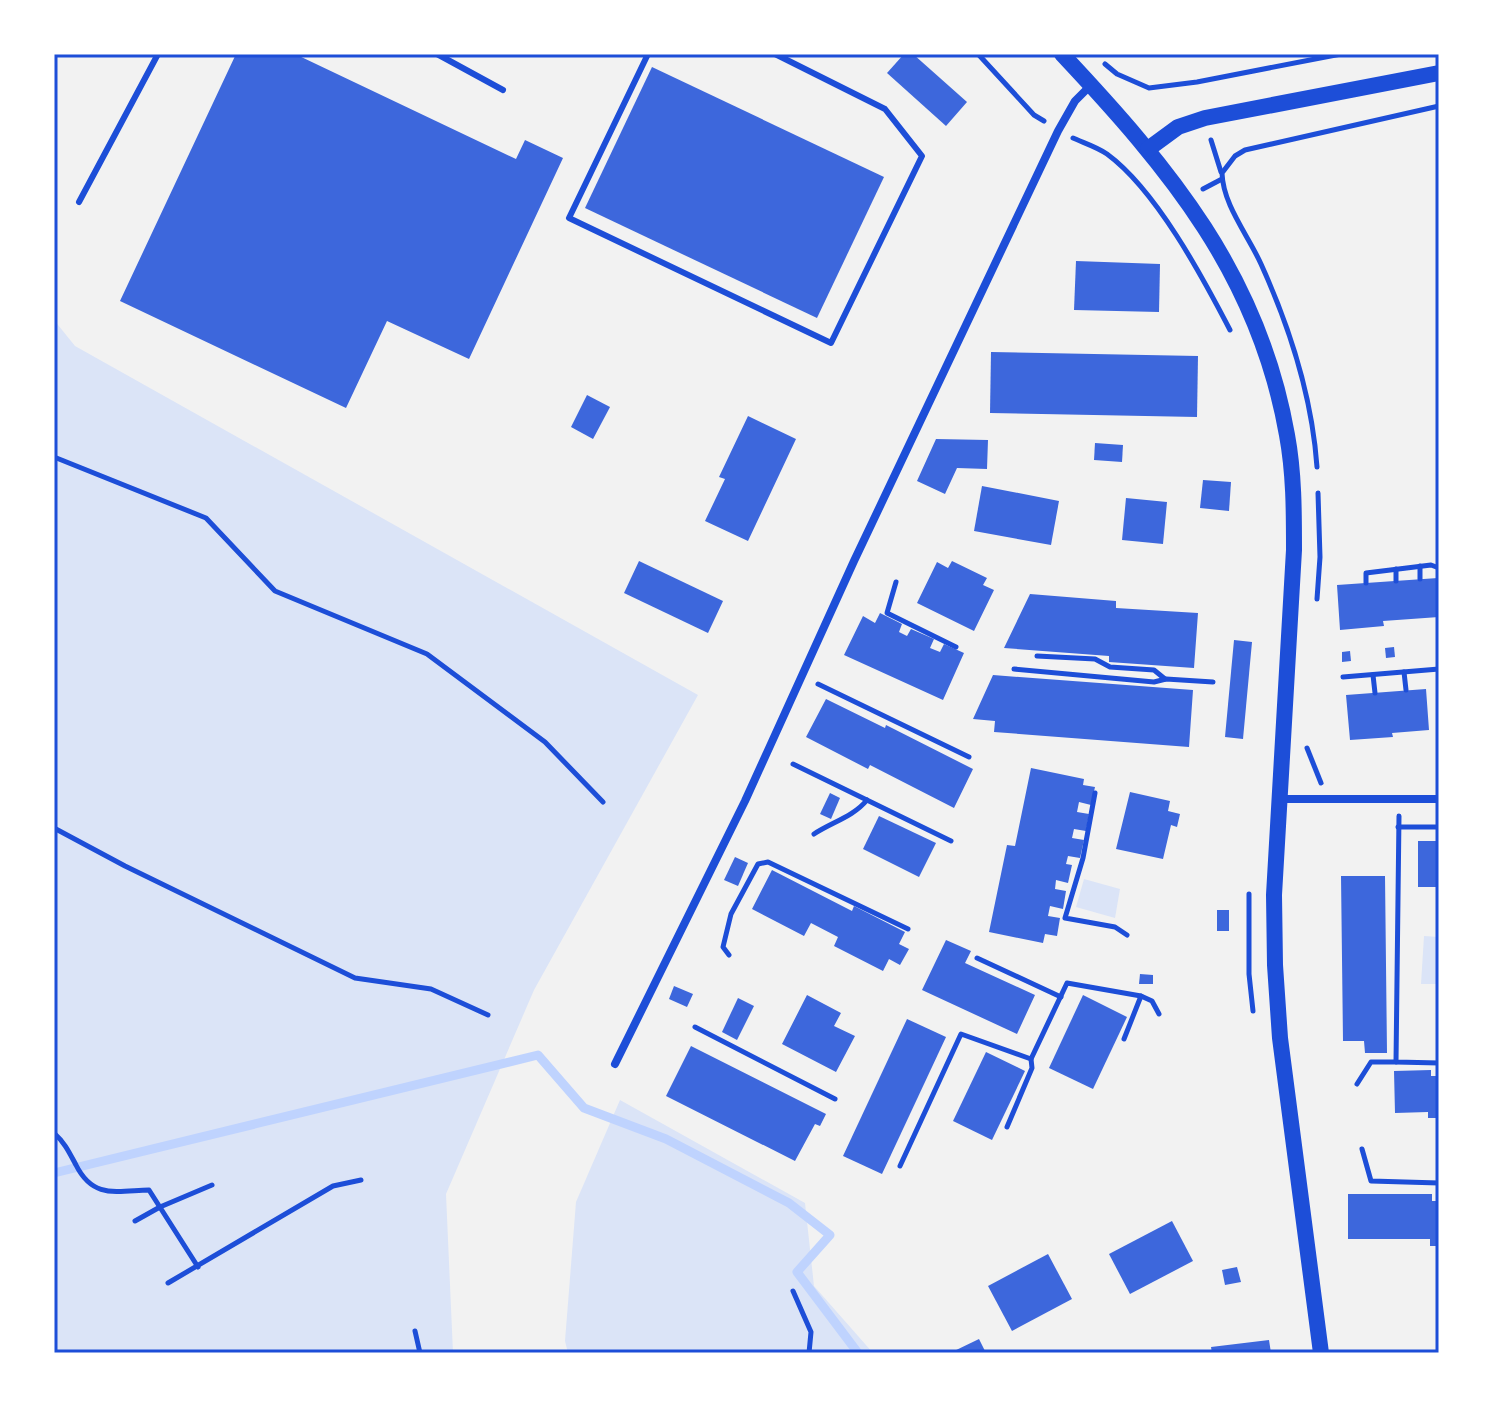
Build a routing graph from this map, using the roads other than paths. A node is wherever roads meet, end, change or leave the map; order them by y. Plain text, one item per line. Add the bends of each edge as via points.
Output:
1 (158, 54) edge
2 (437, 54) edge
3 (648, 54) edge
4 (775, 54) edge
5 (1062, 54) edge
6 (1439, 73) edge
7 (1091, 85) junction
8 (503, 90) dead end
9 (1148, 149) junction
10 (79, 202) dead end
11 (1280, 799) junction
12 (1439, 799) edge
13 (615, 1064) dead end
14 (1321, 1353) edge

1 - 10 lane
2 - 8 lane
3 - 4 lane via 569,218 831,343 922,156 885,109
5 - 7 main road
6 - 9 main road via 1205,118 1178,127
7 - 9 main road
7 - 13 street via 1058,131 719,855
9 - 11 main road via 1218,246 1244,297 1278,391 1294,497
11 - 12 street
11 - 14 main road via 1274,895 1277,999

